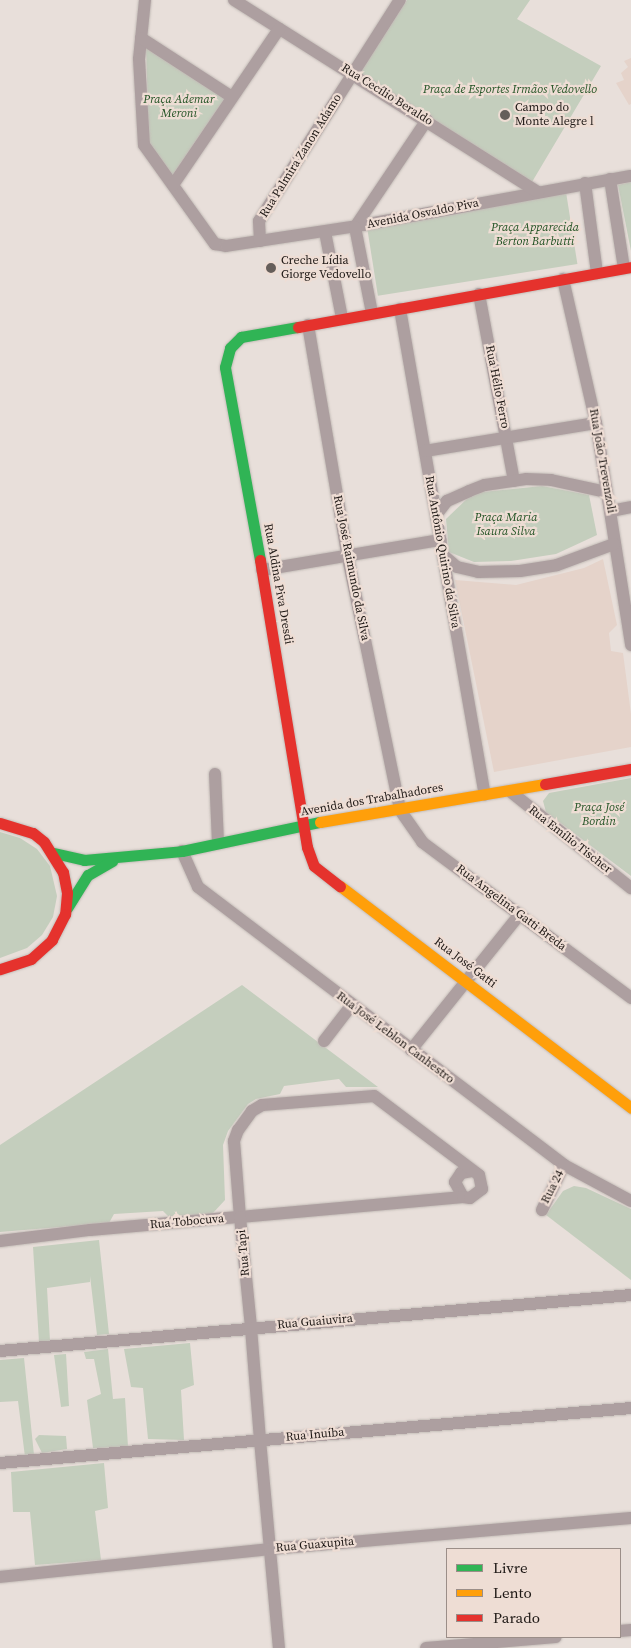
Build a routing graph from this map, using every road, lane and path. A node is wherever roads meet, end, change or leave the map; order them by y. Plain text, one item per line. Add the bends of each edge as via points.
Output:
1 (145, 0) edge
2 (234, 0) edge
3 (400, 0) edge
4 (279, 29) junction
5 (141, 38) junction
6 (353, 74) junction
7 (232, 97) junction
8 (427, 120) junction
9 (631, 176) edge
10 (610, 179) junction
11 (585, 183) junction
12 (173, 185) junction
13 (538, 192) junction
14 (355, 227) junction
15 (325, 232) junction
16 (260, 240) junction
17 (628, 268) edge
18 (597, 273) junction
19 (563, 279) junction
20 (479, 294) junction
21 (400, 309) junction
22 (372, 314) junction
23 (342, 318) junction
24 (308, 325) junction
25 (596, 423) junction
26 (507, 438) junction
27 (425, 451) junction
28 (514, 481) junction
29 (606, 492) junction
30 (631, 507) edge
31 (611, 511) junction
32 (436, 515) junction
33 (440, 540) junction
34 (614, 544) junction
35 (443, 555) junction
36 (348, 558) junction
37 (262, 570) junction
38 (631, 645) edge
39 (631, 769) edge
40 (215, 774) dead end
41 (511, 792) junction
42 (484, 795) junction
43 (400, 810) junction
44 (0, 823) edge
45 (305, 826) junction
46 (218, 843) junction
47 (182, 851) junction
48 (54, 853) junction
49 (118, 858) junction
50 (631, 888) edge
51 (65, 914) junction
52 (520, 914) junction
53 (0, 969) edge
54 (466, 980) junction
55 (631, 998) edge
56 (351, 1006) junction
57 (324, 1040) dead end
58 (411, 1050) junction
59 (631, 1108) edge
60 (564, 1166) junction
61 (472, 1171) junction
62 (463, 1197) junction
63 (631, 1201) edge
64 (542, 1210) dead end
65 (240, 1217) junction
66 (0, 1241) edge
67 (631, 1295) edge
68 (251, 1328) junction
69 (0, 1351) edge
70 (631, 1408) edge
71 (260, 1440) junction
72 (0, 1463) edge
73 (631, 1518) edge
74 (270, 1549) junction
75 (0, 1577) edge
76 (544, 1638) edge
77 (279, 1648) edge
78 (426, 1648) edge

1 - 5 street
2 - 4 street, Rua Cecílio Beraldo
3 - 6 street, Rua Palmira Zanon Adamo
4 - 6 street, Rua Cecílio Beraldo
4 - 7 street
5 - 7 street
5 - 12 street via 139,59 144,145
6 - 8 street, Rua Cecílio Beraldo
6 - 16 street, Rua Palmira Zanon Adamo via 259,221
7 - 12 street
8 - 13 street, Rua Cecílio Beraldo
8 - 14 street
9 - 10 street, Avenida Osvaldo Piva
10 - 11 street, Avenida Osvaldo Piva
10 - 17 street
11 - 13 street, Avenida Osvaldo Piva
11 - 18 street
12 - 16 street, Avenida Osvaldo Piva via 215,244
13 - 14 street, Avenida Osvaldo Piva
14 - 15 street, Avenida Osvaldo Piva
14 - 22 street
15 - 16 street, Avenida Osvaldo Piva
15 - 23 street
17 - 18 street
18 - 19 street
19 - 20 street
19 - 25 street, Rua João Trevenzoli
20 - 21 street
20 - 26 street, Rua Hélio Ferro
21 - 22 street
21 - 27 street, Rua Antônio Quirino da Silva
22 - 23 street
23 - 24 street
24 - 36 street, Rua José Raimundo da Silva
24 - 37 street, Rua Aldina Piva Dresdi via 241,337 230,348 225,367
25 - 26 street
25 - 29 street, Rua João Trevenzoli
26 - 27 street
26 - 28 street, Rua Hélio Ferro
27 - 32 street, Rua Antônio Quirino da Silva
28 - 29 street via 551,480
28 - 32 street via 469,491 447,502
29 - 31 street, Rua João Trevenzoli
30 - 31 street
31 - 34 street, Rua João Trevenzoli
32 - 33 street, Rua Antônio Quirino da Silva
33 - 35 street, Rua Antônio Quirino da Silva
33 - 36 street
34 - 35 street via 557,565 520,571 478,572 457,567
34 - 38 street, Rua João Trevenzoli
35 - 42 street, Rua Antônio Quirino da Silva
36 - 37 street
36 - 43 street, Rua José Raimundo da Silva
37 - 45 street, Rua Aldina Piva Dresdi
39 - 41 street, Avenida dos Trabalhadores
40 - 46 street
41 - 42 street, Avenida dos Trabalhadores
41 - 50 street, Rua Emílio Tischer
42 - 43 street, Avenida dos Trabalhadores
43 - 45 street, Avenida dos Trabalhadores
43 - 52 street, Rua Angelina Gatti Breda via 422,842
44 - 48 street via 33,833
45 - 46 street, Avenida dos Trabalhadores
45 - 54 street, Rua José Gatti via 307,847 314,866
46 - 47 street, Avenida dos Trabalhadores
47 - 49 street, Avenida dos Trabalhadores
47 - 56 street, Rua José Leblon Canhestro via 198,887
48 - 49 street, Avenida dos Trabalhadores via 84,860
48 - 51 street via 63,872 67,893
49 - 51 street, Avenida dos Trabalhadores via 88,875 75,891
51 - 53 street, Avenida dos Trabalhadores via 52,940 31,959
52 - 54 street
52 - 55 street, Rua Angelina Gatti Breda
54 - 58 street
54 - 59 street, Rua José Gatti
56 - 57 street
56 - 58 street, Rua José Leblon Canhestro
58 - 60 street, Rua José Leblon Canhestro
60 - 63 street, Rua José Leblon Canhestro
60 - 64 street, Rua 24
61 - 62 street via 461,1173 456,1182
61 - 62 street via 482,1182 482,1189 477,1195
61 - 65 street, Rua Tapi via 374,1096 262,1105 244,1119 234,1141
62 - 65 street, Rua Tobocuva
65 - 66 street, Rua Tobocuva
65 - 68 street, Rua Tapi
67 - 68 street, Rua Guaiuvira
68 - 69 street, Rua Guaiuvira
68 - 71 street, Rua Tapi
70 - 71 street, Rua Inuíba
71 - 72 street, Rua Inuíba
71 - 74 street, Rua Tapi
73 - 74 street, Rua Guaxupita
74 - 75 street, Rua Guaxupita
74 - 77 street, Rua Tapi
76 - 78 street

